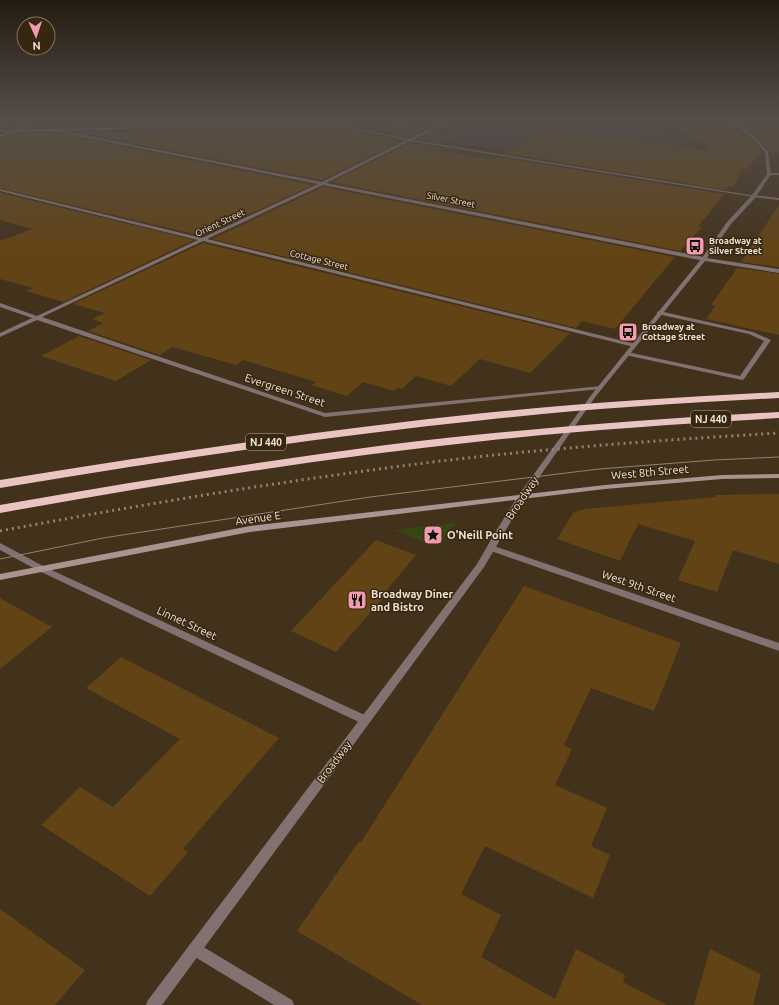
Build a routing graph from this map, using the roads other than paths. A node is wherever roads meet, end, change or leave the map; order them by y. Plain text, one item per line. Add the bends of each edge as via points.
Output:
1 (226, 164) edge
2 (361, 164) edge
3 (556, 164) edge
4 (768, 164) edge
5 (768, 174) junction
6 (779, 174) edge
7 (323, 183) junction
8 (0, 190) edge
9 (754, 196) junction
10 (779, 199) edge
11 (202, 240) junction
12 (704, 259) junction
13 (779, 271) edge
14 (0, 305) edge
15 (659, 313) junction
16 (38, 317) junction
17 (0, 335) edge
18 (634, 345) junction
19 (627, 354) junction
20 (600, 387) junction
21 (779, 396) edge
22 (779, 416) edge
23 (779, 476) edge
24 (0, 484) edge
25 (522, 496) junction
26 (0, 509) edge
27 (0, 546) edge
28 (491, 548) junction
29 (42, 569) junction
30 (0, 577) edge
31 (779, 647) edge
32 (365, 720) junction
33 (195, 949) junction
34 (153, 1005) edge
35 (287, 1005) edge

1 - 7 street, Silver Street
2 - 7 street, Orient Street
3 - 9 street
4 - 5 street
5 - 6 street
5 - 9 street, Broadway
7 - 11 street, Orient Street
7 - 12 street, Silver Street
8 - 11 street, Cottage Street
9 - 10 street
9 - 12 street, Broadway via 729,223
11 - 16 street, Orient Street
11 - 18 street, Cottage Street
12 - 13 street, Silver Street
12 - 15 street, Broadway
14 - 16 street, Evergreen Street
15 - 18 street, Broadway
15 - 19 street via 768,340 742,378
16 - 17 street, Orient Street
16 - 20 street, Evergreen Street via 325,415
18 - 19 street, Broadway
19 - 20 street, Broadway
20 - 25 street, Broadway
21 - 24 highway, NJ 440 via 668,401 446,420 257,444
22 - 26 highway, NJ 440 via 642,423 516,434 355,453 144,484
23 - 25 main road, West 8th Street via 706,478
25 - 28 street, Broadway
25 - 29 main road, Avenue E via 250,530
27 - 29 street, Linnet Street
28 - 31 street, West 9th Street
28 - 32 street, Broadway
29 - 30 main road, Avenue E
29 - 32 street, Linnet Street
32 - 33 street, Broadway
33 - 34 street, Broadway
33 - 35 street

